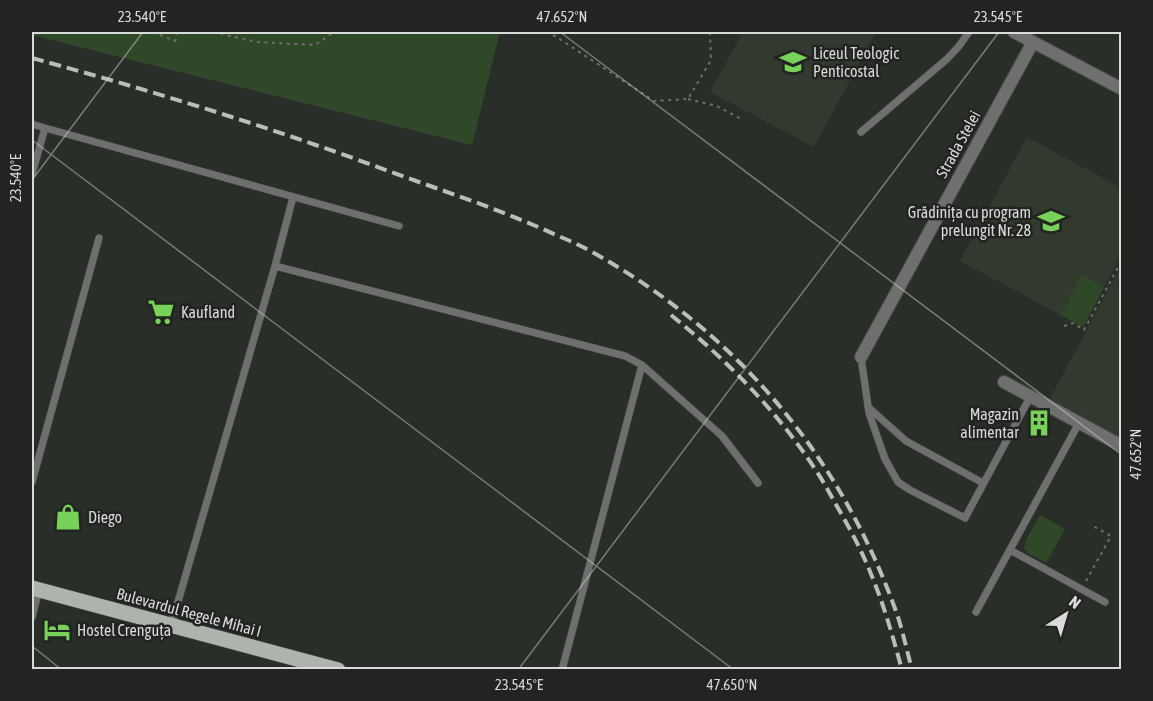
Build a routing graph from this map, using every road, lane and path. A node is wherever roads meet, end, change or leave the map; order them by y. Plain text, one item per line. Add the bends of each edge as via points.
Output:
1 (153, 32) edge
2 (177, 32) edge
3 (213, 32) edge
4 (334, 32) edge
5 (546, 32) edge
6 (710, 32) edge
7 (969, 32) edge
8 (1014, 32) edge
9 (1033, 42) junction
10 (1122, 89) edge
11 (688, 99) junction
12 (741, 119) dead end
13 (32, 124) edge
14 (45, 128) junction
15 (861, 132) dead end
16 (32, 174) edge
17 (293, 197) junction
18 (399, 226) dead end
19 (99, 238) dead end
20 (1122, 260) edge
21 (275, 266) junction
22 (1064, 326) dead end
23 (861, 357) joint
24 (642, 365) junction
25 (1004, 382) dead end
26 (1030, 397) junction
27 (868, 407) junction
28 (1079, 423) junction
29 (1122, 446) edge
30 (32, 482) edge
31 (758, 483) dead end
32 (983, 483) junction
33 (1093, 526) dead end
34 (1010, 550) junction
35 (35, 589) edge
36 (1082, 589) junction
37 (1105, 602) dead end
38 (976, 612) dead end
39 (32, 617) edge
40 (171, 626) junction
41 (338, 669) edge
42 (562, 669) edge

1 - 2 path via 175,41
3 - 4 path via 257,42 315,45
5 - 11 path via 654,101
6 - 11 path via 711,60
7 - 15 lane via 947,59
8 - 9 street
9 - 10 street
9 - 23 street, Strada Stelei
11 - 12 path via 717,106
13 - 14 lane
14 - 16 lane
14 - 17 lane
17 - 18 lane
17 - 21 lane
19 - 30 lane
20 - 22 path via 1084,330 1073,323
21 - 24 lane via 625,356
21 - 40 lane
23 - 27 lane
24 - 31 lane via 722,436
24 - 42 lane
25 - 26 street
26 - 28 street
26 - 32 lane
27 - 32 lane via 906,441
27 - 32 lane via 885,459 898,482 910,490 965,518
28 - 29 street
28 - 34 lane
33 - 36 path via 1111,536
34 - 36 lane
34 - 38 lane
35 - 39 lane
35 - 40 main road, Bulevardul Regele Mihai I
36 - 37 lane
40 - 41 main road, Bulevardul Regele Mihai I

